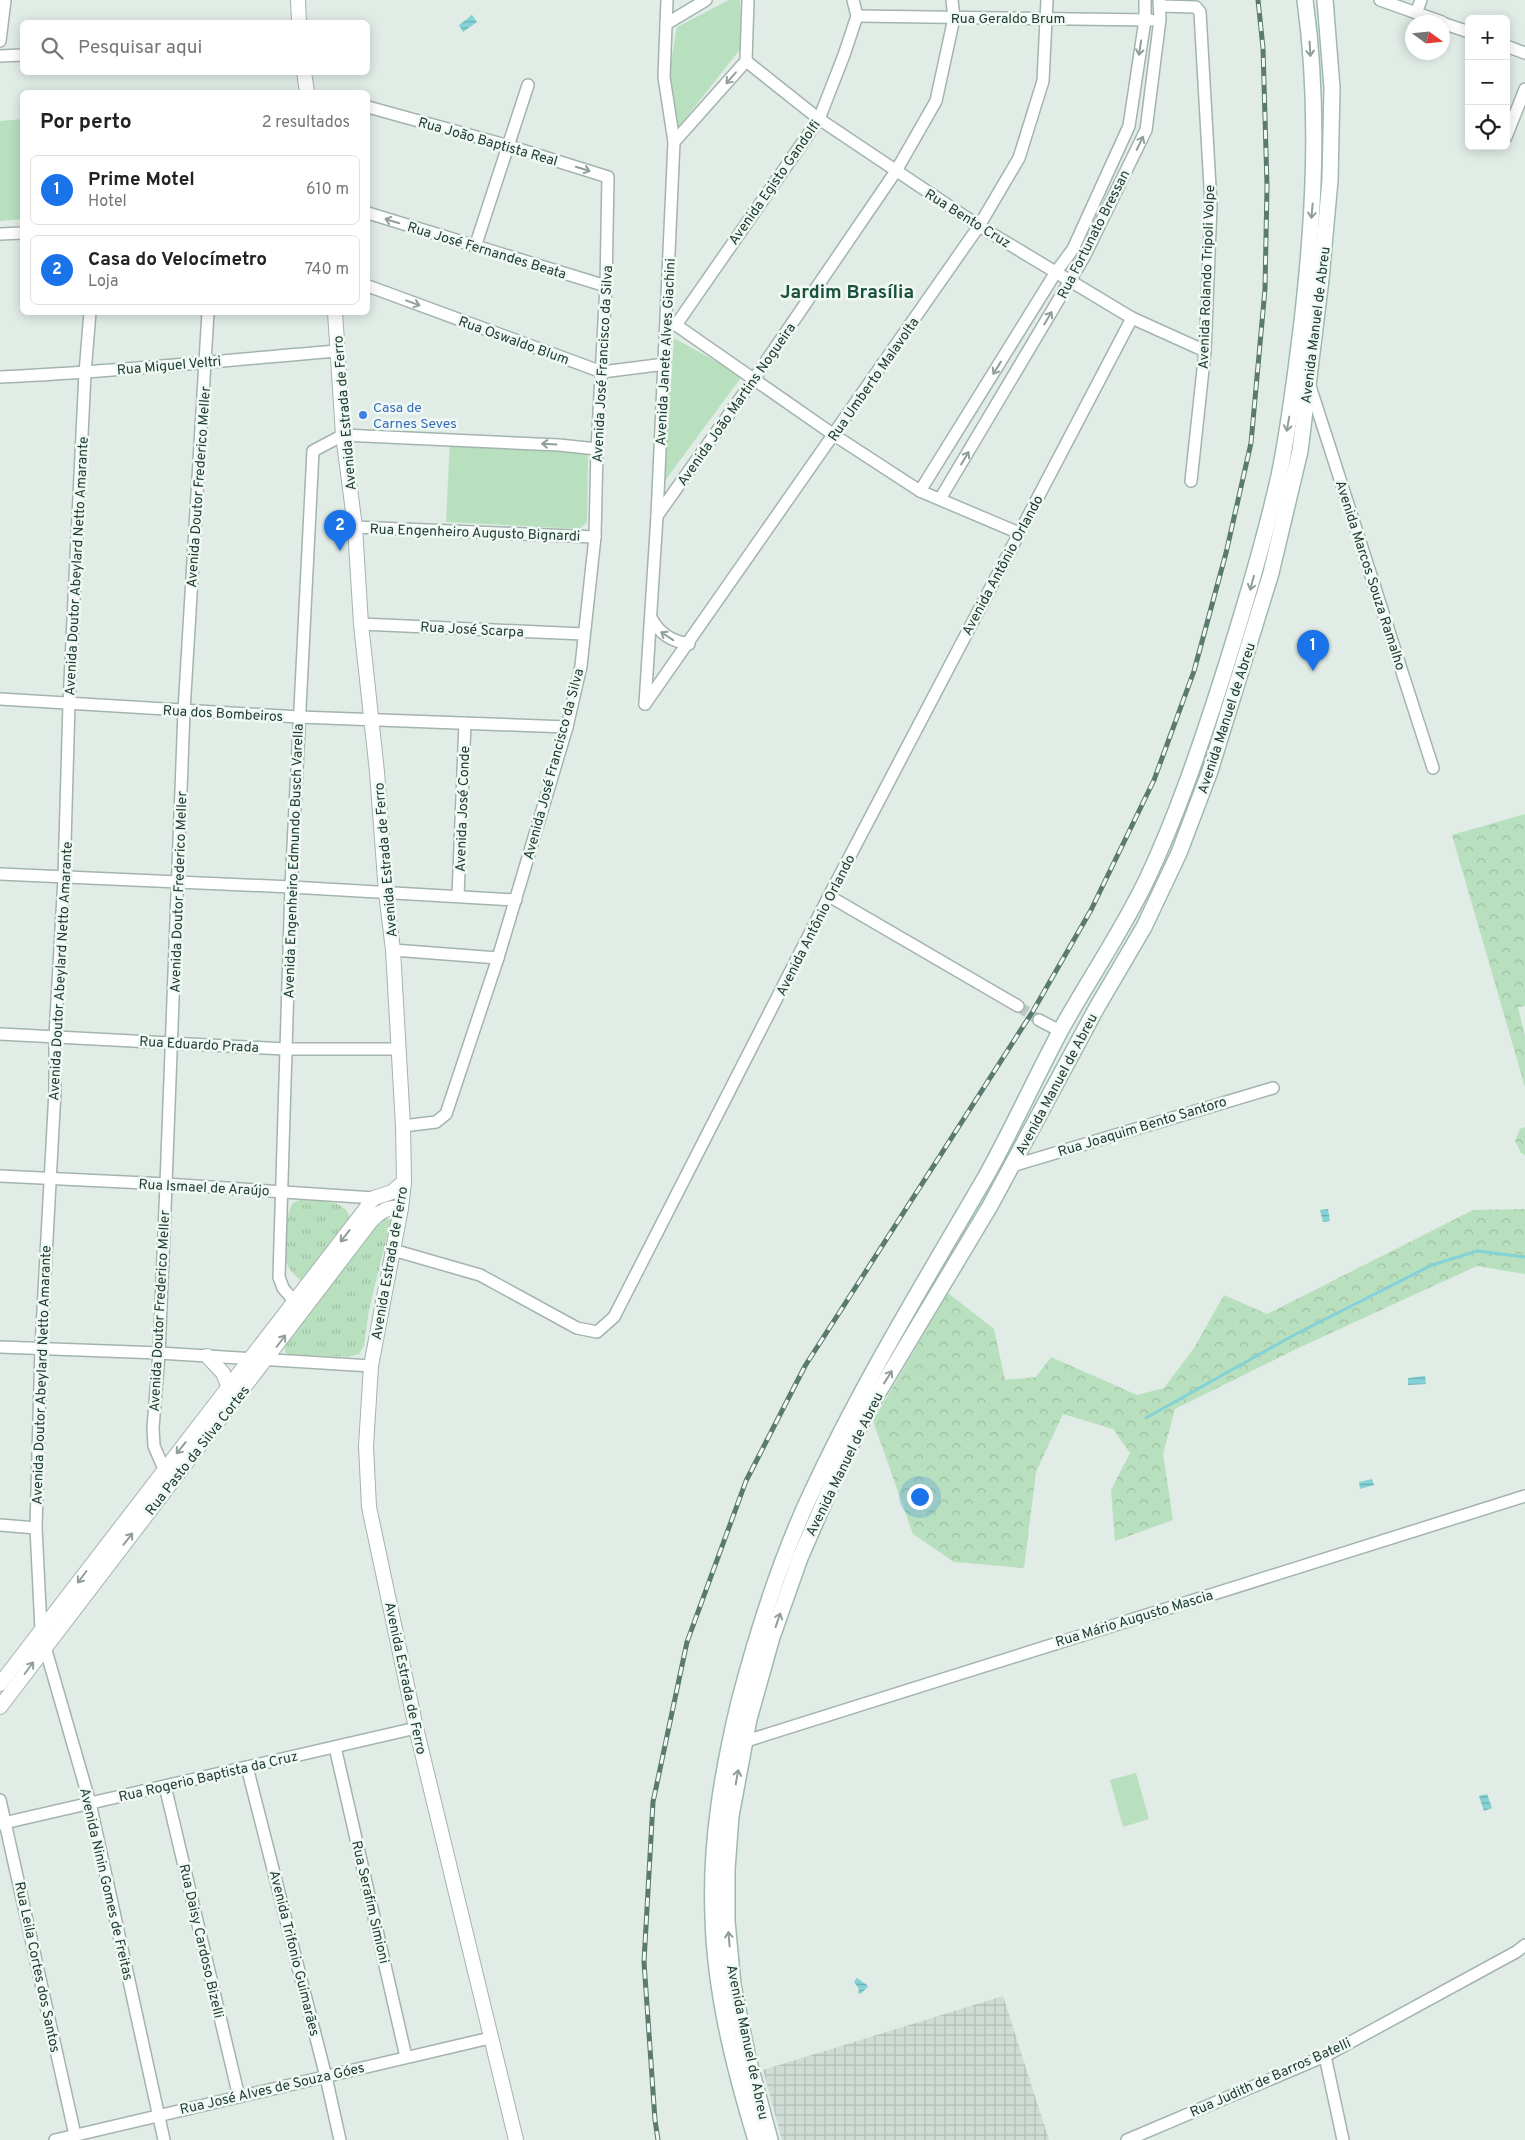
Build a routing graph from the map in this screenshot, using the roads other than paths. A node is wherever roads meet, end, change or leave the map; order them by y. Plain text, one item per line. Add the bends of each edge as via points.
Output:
1 (5, 0) edge
2 (298, 0) edge
3 (667, 0) edge
4 (706, 0) edge
5 (748, 0) edge
6 (853, 0) edge
7 (952, 0) edge
8 (1047, 0) edge
9 (1145, 0) edge
10 (1306, 0) edge
11 (1325, 0) edge
12 (1380, 0) edge
13 (1421, 0) edge
14 (1160, 3) edge
15 (1416, 13) junction
16 (1421, 15) edge
17 (856, 16) junction
18 (954, 18) junction
19 (1048, 18) junction
20 (1160, 19) junction
21 (299, 20) edge
22 (1145, 20) junction
23 (666, 24) junction
24 (1450, 26) edge
25 (1465, 31) edge
26 (0, 41) edge
27 (1510, 47) edge
28 (1525, 53) edge
29 (20, 55) edge
30 (0, 56) edge
31 (746, 61) junction
32 (305, 75) edge
33 (528, 85) dead end
34 (1525, 89) edge
35 (308, 90) edge
36 (370, 108) edge
37 (819, 120) junction
38 (1510, 127) edge
39 (674, 142) junction
40 (509, 146) junction
41 (896, 171) junction
42 (608, 176) joint
43 (370, 214) edge
44 (979, 226) junction
45 (0, 234) edge
46 (20, 234) edge
47 (475, 247) junction
48 (1056, 272) junction
49 (1071, 280) junction
50 (606, 286) junction
51 (370, 287) edge
52 (90, 315) edge
53 (208, 315) edge
54 (334, 315) edge
55 (1132, 318) junction
56 (671, 323) junction
57 (338, 351) junction
58 (1205, 351) junction
59 (206, 361) junction
60 (664, 364) junction
61 (602, 372) junction
62 (85, 373) junction
63 (0, 377) edge
64 (754, 380) junction
65 (1309, 382) junction
66 (343, 435) junction
67 (834, 435) junction
68 (597, 449) junction
69 (1191, 481) dead end
70 (920, 491) junction
71 (940, 499) junction
72 (658, 516) junction
73 (355, 527) junction
74 (1019, 533) junction
75 (595, 537) junction
76 (651, 618) junction
77 (361, 624) junction
78 (583, 634) junction
79 (689, 644) junction
80 (0, 700) edge
81 (69, 703) junction
82 (645, 704) joint
83 (184, 711) junction
84 (300, 717) junction
85 (370, 720) junction
86 (465, 723) junction
87 (566, 727) junction
88 (1433, 768) dead end
89 (0, 874) edge
90 (64, 878) junction
91 (179, 883) junction
92 (291, 887) junction
93 (386, 893) junction
94 (458, 896) junction
95 (829, 896) junction
96 (516, 900) junction
97 (393, 950) junction
98 (498, 958) junction
99 (1018, 1006) tunnel mouth
100 (1040, 1020) tunnel mouth
101 (1060, 1031) junction
102 (0, 1034) edge
103 (55, 1036) junction
104 (172, 1043) junction
105 (285, 1048) junction
106 (399, 1049) junction
107 (1272, 1088) dead end
108 (403, 1126) junction
109 (1012, 1166) junction
110 (0, 1176) edge
111 (49, 1178) junction
112 (404, 1182) junction
113 (166, 1184) junction
114 (282, 1191) junction
115 (374, 1198) junction
116 (401, 1208) junction
117 (393, 1250) junction
118 (294, 1301) junction
119 (0, 1347) edge
120 (41, 1348) junction
121 (159, 1353) junction
122 (207, 1356) junction
123 (252, 1359) junction
124 (266, 1360) junction
125 (371, 1366) junction
126 (229, 1388) junction
127 (164, 1469) junction
128 (1525, 1496) edge
129 (0, 1525) edge
130 (36, 1528) junction
131 (41, 1629) junction
132 (45, 1647) junction
133 (0, 1684) edge
134 (0, 1707) edge
135 (416, 1728) junction
136 (743, 1742) junction
137 (335, 1747) junction
138 (248, 1767) junction
139 (165, 1786) junction
140 (0, 1800) edge
141 (90, 1803) junction
142 (3, 1823) edge
143 (1522, 1949) edge
144 (490, 2038) junction
145 (1325, 2056) junction
146 (406, 2058) junction
147 (326, 2077) junction
148 (238, 2097) junction
149 (158, 2114) junction
150 (75, 2135) junction
151 (55, 2140) edge
152 (164, 2140) edge
153 (340, 2140) edge
154 (516, 2140) edge
155 (756, 2140) edge
156 (770, 2140) edge
157 (1127, 2140) edge
158 (1343, 2140) edge

1 - 26 street
2 - 21 street
3 - 23 street, Avenida Janete Alves Giachini
4 - 23 street
5 - 31 street
6 - 17 street, Avenida Egisto Gandolfi
7 - 18 street, Avenida João Martins Nogueira
8 - 19 street, Rua Umberto Malavolta
9 - 22 street, Rua Fortunato Bressan
10 -> 101 main road, Avenida Manuel de Abreu via 1313,109 1314,194 1306,289 1279,476 1247,602 1196,760 1172,821 1145,882
11 - 65 main road, Avenida Manuel de Abreu via 1332,88 1330,180
12 - 15 street
13 - 15 street
14 - 20 street, Rua Fortunato Bressan
14 - 58 street, Avenida Rolando Tripoli Volpe via 1196,7 1200,12 1211,205
15 - 16 street
17 - 18 street, Rua Geraldo Brum
17 - 37 street, Avenida Egisto Gandolfi
18 - 19 street, Rua Geraldo Brum
18 - 41 street, Avenida João Martins Nogueira via 936,101
19 - 22 street, Rua Geraldo Brum
19 - 44 street, Rua Umberto Malavolta via 1043,81 1019,158
20 - 22 street, Rua Geraldo Brum
49 -> 20 street, Rua Fortunato Bressan via 1146,130
22 -> 48 street, Rua Fortunato Bressan via 1129,126 1073,249
23 - 39 street, Avenida Janete Alves Giachini via 664,77
24 - 25 street
27 - 28 street
29 - 30 street
31 - 37 street, Rua Bento Cruz
31 -> 39 street
32 - 35 street
33 - 40 street
34 - 38 street
36 - 40 street, Rua João Baptista Real
37 - 41 street, Rua Bento Cruz
37 - 56 street, Avenida Egisto Gandolfi
39 - 56 street, Avenida Janete Alves Giachini
40 -> 42 street, Rua João Baptista Real
40 - 47 street
41 - 44 street, Rua Bento Cruz
41 - 64 street, Avenida João Martins Nogueira
42 - 50 street, Avenida José Francisco da Silva
47 -> 43 street, Rua José Fernandes Beata
44 - 48 street, Rua Bento Cruz
44 - 67 street, Rua Umberto Malavolta
45 - 46 street
47 - 50 street, Rua José Fernandes Beata
48 - 49 street, Rua Bento Cruz
48 -> 70 street, Rua Fortunato Bressan
49 - 55 street, Rua Bento Cruz
71 -> 49 street, Rua Fortunato Bressan
50 - 61 street, Avenida José Francisco da Silva
51 -> 61 street, Rua Oswaldo Blum
52 - 62 street, Avenida Doutor Abeylard Netto Amarante
53 - 59 street, Avenida Doutor Frederico Meller
54 - 57 street, Avenida Estrada de Ferro
55 - 58 street, Rua Bento Cruz
55 - 74 street, Avenida Antônio Orlando
56 - 60 street, Avenida Janete Alves Giachini
56 - 64 street
57 - 59 street, Rua Miguel Veltri
57 - 66 street, Avenida Estrada de Ferro
58 - 69 street, Avenida Rolando Tripoli Volpe
59 - 62 street, Rua Miguel Veltri
59 - 83 street, Avenida Doutor Frederico Meller
60 - 61 street, Rua Oswaldo Blum
60 - 72 street, Avenida Janete Alves Giachini
61 - 68 street, Avenida José Francisco da Silva
62 - 63 street, Rua Miguel Veltri
62 - 81 street, Avenida Doutor Abeylard Netto Amarante
64 - 67 street
64 - 72 street, Avenida João Martins Nogueira
65 - 88 street, Avenida Marcos Souza Ramalho
65 - 109 main road, Avenida Manuel de Abreu via 1300,451 1270,574 1213,762 1186,835 1144,927
68 -> 66 street
66 - 73 street, Avenida Estrada de Ferro
66 - 84 street, Avenida Engenheiro Edmundo Busch Varella via 313,451
67 - 70 street
67 - 79 street, Rua Umberto Malavolta
68 - 75 street, Avenida José Francisco da Silva
70 - 71 street
71 - 74 street
72 - 76 street, Avenida Janete Alves Giachini
73 - 75 street, Rua Engenheiro Augusto Bignardi
73 - 77 street, Avenida Estrada de Ferro
74 - 95 street, Avenida Antônio Orlando
75 - 78 street, Avenida José Francisco da Silva
79 -> 76 street via 670,639
76 - 82 street, Avenida Janete Alves Giachini
77 - 78 street, Rua José Scarpa
77 - 85 street, Avenida Estrada de Ferro
78 - 87 street, Avenida José Francisco da Silva via 581,666
79 - 82 street, Rua Umberto Malavolta
80 - 81 street, Rua dos Bombeiros
81 - 83 street, Rua dos Bombeiros
81 - 90 street, Avenida Doutor Abeylard Netto Amarante
83 - 84 street, Rua dos Bombeiros
83 - 91 street, Avenida Doutor Frederico Meller
84 - 85 street, Rua dos Bombeiros
84 - 92 street, Avenida Engenheiro Edmundo Busch Varella
85 - 86 street, Rua dos Bombeiros
85 - 93 street, Avenida Estrada de Ferro
86 - 87 street, Rua dos Bombeiros
86 - 94 street, Avenida José Conde
87 - 96 street, Avenida José Francisco da Silva
89 - 90 street
90 - 91 street
90 - 103 street, Avenida Doutor Abeylard Netto Amarante
91 - 92 street
91 - 104 street, Avenida Doutor Frederico Meller
92 - 93 street
92 - 105 street, Avenida Engenheiro Edmundo Busch Varella
93 - 94 street
93 - 97 street, Avenida Estrada de Ferro
94 - 96 street
95 - 99 street
95 - 117 street, Avenida Antônio Orlando via 614,1317 597,1332 577,1328 480,1275
96 - 98 street, Avenida José Francisco da Silva
97 - 98 street
97 - 106 street, Avenida Estrada de Ferro
98 - 108 street, Avenida José Francisco da Silva via 446,1114 436,1122
100 - 101 street
101 - 155 main road, Avenida Manuel de Abreu via 989,1170 841,1432 778,1574 750,1658 720,1794 714,1852 713,1919 720,1990 741,2091
102 - 103 street, Rua Eduardo Prada
103 - 104 street, Rua Eduardo Prada
103 - 111 street, Avenida Doutor Abeylard Netto Amarante
104 - 105 street, Rua Eduardo Prada
104 - 113 street, Avenida Doutor Frederico Meller
105 - 106 street, Rua Eduardo Prada
105 - 114 street, Avenida Engenheiro Edmundo Busch Varella
106 - 108 street, Avenida Estrada de Ferro
107 - 109 street, Rua Joaquim Bento Santoro
108 - 112 street, Avenida Estrada de Ferro
136 -> 109 main road, Avenida Manuel de Abreu via 778,1620 800,1558 835,1477 869,1408
110 - 111 street, Rua Ismael de Araújo
111 - 113 street, Rua Ismael de Araújo
111 - 120 street, Avenida Doutor Abeylard Netto Amarante
112 - 115 street, Rua Ismael de Araújo via 392,1192
112 - 116 street, Avenida Estrada de Ferro
113 - 114 street, Rua Ismael de Araújo
113 - 121 street, Avenida Doutor Frederico Meller
114 - 115 street, Rua Ismael de Araújo
114 - 118 street, Avenida Engenheiro Edmundo Busch Varella via 279,1277
115 -> 118 street, Rua Pasto da Silva Cortes
116 - 117 street, Avenida Estrada de Ferro
124 -> 116 street, Rua Pasto da Silva Cortes via 371,1221 390,1207
117 - 125 street, Avenida Estrada de Ferro
118 - 123 street, Rua Pasto da Silva Cortes
119 - 120 street
120 - 121 street
120 - 130 street, Avenida Doutor Abeylard Netto Amarante
121 - 122 street
121 - 127 street, Avenida Doutor Frederico Meller via 152,1428 154,1446
122 - 123 street
122 - 126 street via 224,1373
123 - 124 street
123 - 126 street, Rua Pasto da Silva Cortes
124 - 125 street
132 -> 124 street, Rua Pasto da Silva Cortes
125 - 135 street, Avenida Estrada de Ferro via 366,1446 369,1507
126 -> 127 street, Rua Pasto da Silva Cortes
127 -> 131 street, Rua Pasto da Silva Cortes
128 - 136 street, Rua Mário Augusto Mascia
129 - 130 street
130 - 131 street, Avenida Doutor Abeylard Netto Amarante
131 - 132 street, Avenida Ninin Gomes de Freitas
131 - 133 street, Rua Pasto da Silva Cortes
134 -> 132 street, Rua Pasto da Silva Cortes
132 - 141 street, Avenida Ninin Gomes de Freitas
135 - 137 street, Rua Rogerio Baptista da Cruz
135 - 144 street, Avenida Estrada de Ferro
156 -> 136 main road, Avenida Manuel de Abreu via 733,1985 727,1921 731,1816
137 - 138 street, Rua Rogerio Baptista da Cruz
137 - 146 street, Rua Serafim Simioni
138 - 139 street, Rua Rogerio Baptista da Cruz
138 - 147 street, Avenida Trifonio Guimarães
139 - 141 street, Rua Rogerio Baptista da Cruz
139 - 148 street, Rua Daisy Cardoso Bizelli
140 - 142 street, Rua Leila Cortes dos Santos
141 - 142 street, Rua Rogerio Baptista da Cruz
141 - 149 street, Avenida Ninin Gomes de Freitas
142 - 150 street, Rua Leila Cortes dos Santos
143 - 145 street, Rua Judith de Barros Batelli
144 - 146 street, Rua José Alves de Souza Góes
144 - 154 street, Avenida Estrada de Ferro
145 - 157 street, Rua Judith de Barros Batelli
145 - 158 street
146 - 147 street, Rua José Alves de Souza Góes
147 - 148 street, Rua José Alves de Souza Góes
147 - 153 street, Avenida Trifonio Guimarães
148 - 149 street, Rua José Alves de Souza Góes
149 - 150 street, Rua José Alves de Souza Góes
149 - 152 street, Avenida Ninin Gomes de Freitas
150 - 151 street, Rua José Alves de Souza Góes

